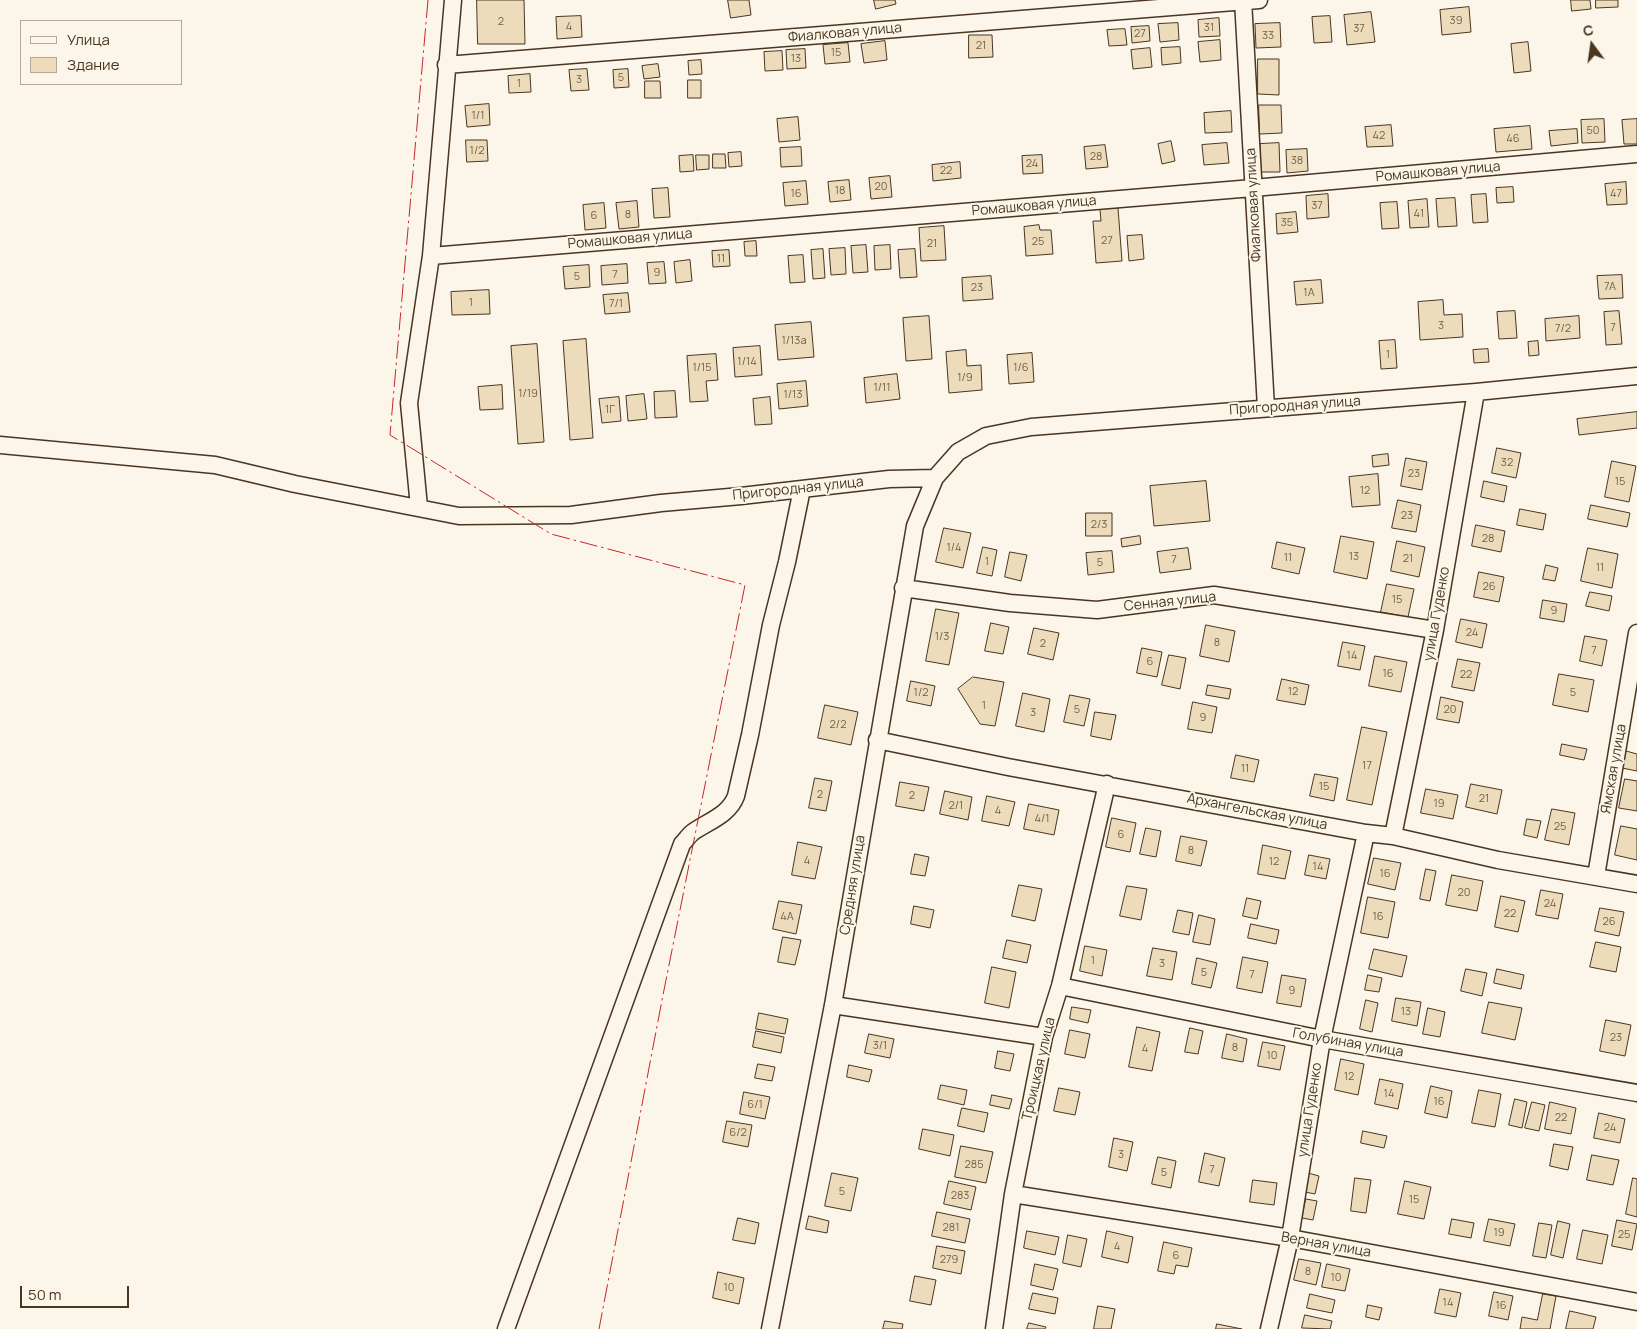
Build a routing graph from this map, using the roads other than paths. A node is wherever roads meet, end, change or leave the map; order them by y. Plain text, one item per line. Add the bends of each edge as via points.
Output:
1 (453, 0) edge
2 (1249, 0) edge
3 (446, 65) junction
4 (1637, 154) edge
5 (1253, 188) junction
6 (431, 256) junction
7 (1637, 376) edge
8 (1476, 392) junction
9 (1266, 408) junction
10 (0, 445) edge
11 (958, 452) joint
12 (935, 478) junction
13 (802, 489) junction
14 (418, 507) junction
15 (903, 588) junction
16 (1435, 630) junction
17 (1637, 633) edge
18 (877, 740) junction
19 (1107, 784) junction
20 (1366, 832) junction
21 (1393, 836) junction
22 (1596, 876) junction
23 (1637, 884) edge
24 (1060, 986) junction
25 (833, 1005) junction
26 (1044, 1037) junction
27 (1322, 1039) junction
28 (1637, 1093) edge
29 (1013, 1194) junction
30 (1290, 1238) junction
31 (1637, 1302) edge
32 (506, 1329) edge
33 (770, 1329) edge
34 (994, 1329) edge
35 (1269, 1329) edge

1 - 3 street
2 - 3 street, Фиалковая улица
2 - 5 street, Фиалковая улица
3 - 6 street
4 - 5 street, Ромашковая улица
5 - 6 street, Ромашковая улица
5 - 9 street, Фиалковая улица
6 - 14 street via 409,403
7 - 8 street, Пригородная улица
8 - 9 street, Пригородная улица
8 - 16 street, улица Гуденко
9 - 11 street, Пригородная улица via 1032,427 986,436
10 - 14 street, Пригородная улица via 215,465
11 - 12 street, Средняя улица
12 - 13 street, Пригородная улица via 889,479
12 - 15 street, Средняя улица via 915,526
13 - 14 street, Пригородная улица via 571,515 459,516
13 - 32 street via 733,805 691,833 682,844
15 - 16 street, Сенная улица via 1010,603 1097,610 1214,595
15 - 18 street, Средняя улица
16 - 21 street, улица Гуденко
17 - 22 street, Ямская улица
18 - 19 street, Архангельская улица
18 - 25 street, Средняя улица
19 - 20 street, Архангельская улица
19 - 24 street, Троицкая улица
20 - 21 street, Архангельская улица
20 - 27 street, улица Гуденко
21 - 22 street, Архангельская улица via 1498,860
22 - 23 street, Архангельская улица
24 - 26 street, Троицкая улица
24 - 27 street, Голубиная улица
25 - 26 street
25 - 33 street, Средняя улица
26 - 29 street, Троицкая улица
27 - 28 street, Голубиная улица
27 - 30 street, улица Гуденко
29 - 30 street, Верная улица
29 - 34 street, Троицкая улица
30 - 31 street, Верная улица
30 - 35 street, улица Гуденко

